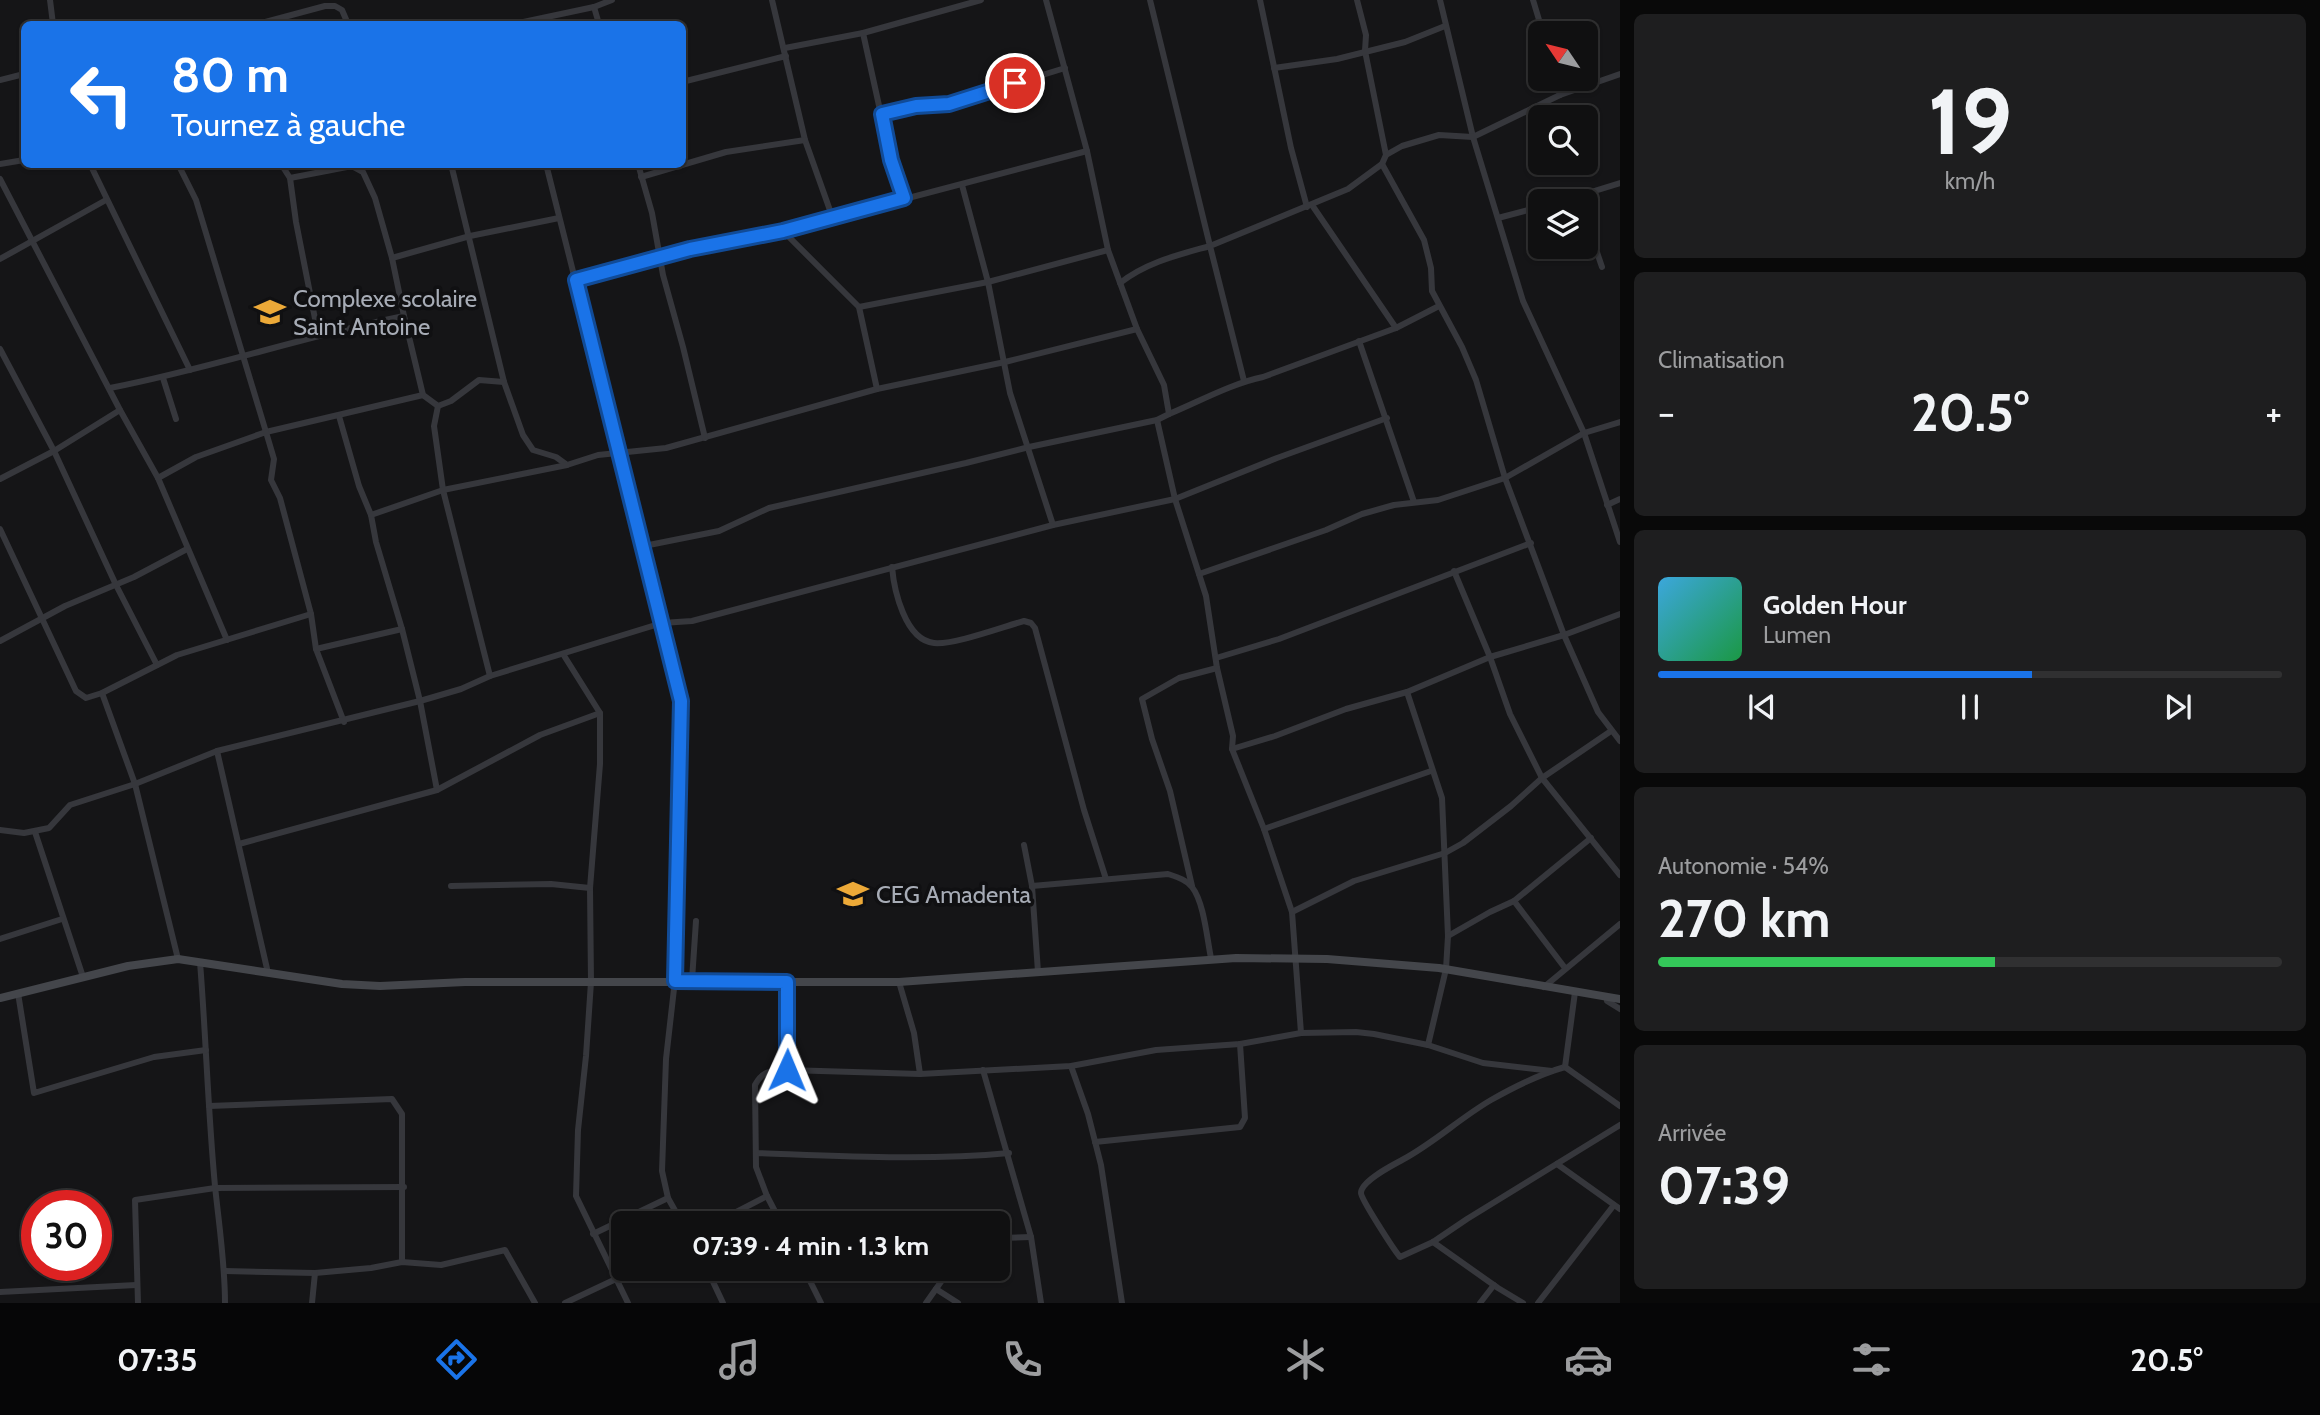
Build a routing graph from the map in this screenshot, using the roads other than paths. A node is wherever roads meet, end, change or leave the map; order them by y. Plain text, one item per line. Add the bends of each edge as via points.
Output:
1 (50, 0) edge
2 (612, 0) edge
3 (772, 0) edge
4 (981, 0) edge
5 (1046, 0) edge
6 (1150, 0) edge
7 (1260, 0) edge
8 (1357, 0) edge
9 (1440, 0) edge
10 (1533, 0) edge
11 (594, 7) junction
12 (53, 21) edge
13 (269, 21) edge
14 (347, 21) edge
15 (528, 21) edge
16 (598, 21) edge
17 (1539, 21) edge
18 (1445, 26) junction
19 (863, 33) junction
20 (785, 48) junction
21 (1365, 51) junction
22 (786, 56) junction
23 (1065, 68) junction
24 (1274, 68) junction
25 (1620, 74) edge
26 (21, 75) edge
27 (0, 80) edge
28 (686, 81) edge
29 (1559, 91) edge
30 (1560, 95) junction
31 (882, 114) junction
32 (1473, 137) junction
33 (805, 140) junction
34 (1087, 151) junction
35 (1386, 155) junction
36 (21, 160) edge
37 (0, 164) edge
38 (686, 164) edge
39 (1382, 164) junction
40 (92, 168) edge
41 (180, 168) edge
42 (284, 168) edge
43 (342, 168) edge
44 (356, 168) edge
45 (453, 168) edge
46 (547, 168) edge
47 (639, 168) edge
48 (672, 168) edge
49 (641, 177) junction
50 (290, 178) junction
51 (0, 179) edge
52 (1620, 183) edge
53 (962, 185) junction
54 (1598, 191) edge
55 (904, 198) junction
56 (106, 200) junction
57 (1309, 206) junction
58 (1528, 210) edge
59 (832, 216) junction
60 (559, 218) junction
61 (1498, 218) junction
62 (783, 231) junction
63 (470, 236) junction
64 (32, 242) junction
65 (1210, 246) junction
66 (1108, 250) junction
67 (1598, 255) edge
68 (661, 256) junction
69 (392, 258) junction
70 (0, 259) edge
71 (1602, 267) dead end
72 (576, 280) junction
73 (988, 282) junction
74 (1120, 283) junction
75 (1439, 306) junction
76 (859, 307) junction
77 (404, 316) junction
78 (1396, 328) junction
79 (1137, 329) junction
80 (318, 334) junction
81 (1359, 341) junction
82 (0, 349) edge
83 (245, 357) junction
84 (1005, 362) junction
85 (190, 370) junction
86 (163, 378) junction
87 (1244, 381) junction
88 (504, 382) junction
89 (110, 388) junction
90 (877, 389) junction
91 (423, 396) junction
92 (438, 406) junction
93 (120, 410) junction
94 (1169, 414) junction
95 (339, 416) junction
96 (1387, 418) junction
97 (176, 419) dead end
98 (1157, 420) junction
99 (1620, 422) edge
100 (266, 432) junction
101 (1584, 433) junction
102 (705, 438) junction
103 (1028, 447) junction
104 (54, 451) junction
105 (620, 453) junction
106 (567, 465) junction
107 (158, 478) junction
108 (1506, 478) junction
109 (0, 479) edge
110 (443, 490) junction
111 (1175, 499) junction
112 (1620, 499) edge
113 (1414, 502) junction
114 (1607, 505) junction
115 (370, 515) junction
116 (1054, 524) junction
117 (0, 530) edge
118 (1620, 542) edge
119 (1531, 543) junction
120 (644, 546) junction
121 (187, 549) junction
122 (892, 567) junction
123 (1454, 571) junction
124 (1199, 574) junction
125 (116, 585) junction
126 (311, 614) junction
127 (1620, 614) edge
128 (42, 618) junction
129 (662, 623) junction
130 (402, 629) junction
131 (1564, 635) junction
132 (227, 640) junction
133 (0, 641) edge
134 (316, 649) junction
135 (563, 654) junction
136 (1490, 657) junction
137 (1216, 658) junction
138 (157, 665) junction
139 (1217, 668) junction
140 (489, 676) junction
141 (1407, 692) junction
142 (102, 693) junction
143 (420, 701) junction
144 (600, 713) junction
145 (344, 722) junction
146 (1611, 731) junction
147 (1620, 741) edge
148 (1233, 749) junction
149 (217, 751) junction
150 (1432, 771) junction
151 (1542, 778) junction
152 (135, 784) junction
153 (437, 790) junction
154 (1264, 829) junction
155 (0, 830) edge
156 (35, 832) junction
157 (1591, 838) junction
158 (239, 844) junction
159 (1024, 845) dead end
160 (1445, 853) junction
161 (1620, 875) edge
162 (1106, 879) junction
163 (451, 886) dead end
164 (1032, 886) junction
165 (1192, 886) junction
166 (590, 888) junction
167 (1514, 901) junction
168 (1292, 912) junction
169 (62, 919) junction
170 (696, 921) dead end
171 (1620, 924) edge
172 (1448, 936) junction
173 (0, 939) edge
174 (1211, 958) junction
175 (1295, 958) junction
176 (178, 959) junction
177 (200, 962) junction
178 (1565, 968) junction
179 (1447, 970) junction
180 (1038, 972) junction
181 (268, 973) junction
182 (82, 977) junction
183 (692, 980) junction
184 (675, 981) junction
185 (591, 982) junction
186 (787, 982) junction
187 (899, 982) junction
188 (1544, 987) junction
189 (1575, 992) junction
190 (18, 993) junction
191 (1606, 996) junction
192 (0, 998) edge
193 (1620, 999) edge
194 (1620, 1009) edge
195 (1301, 1033) junction
196 (1240, 1044) junction
197 (1428, 1045) junction
198 (206, 1050) junction
199 (1071, 1066) junction
200 (1565, 1067) junction
201 (787, 1070) junction
202 (983, 1070) junction
203 (1552, 1071) junction
204 (920, 1074) junction
205 (209, 1106) junction
206 (1620, 1106) edge
207 (1620, 1125) edge
208 (1095, 1142) junction
209 (756, 1153) junction
210 (1009, 1153) junction
211 (1556, 1164) junction
212 (404, 1187) junction
213 (215, 1188) junction
214 (767, 1196) junction
215 (668, 1198) junction
216 (1617, 1207) edge
217 (675, 1211) edge
218 (738, 1211) edge
219 (775, 1211) edge
220 (593, 1234) junction
221 (1031, 1237) junction
222 (1010, 1238) edge
223 (1433, 1242) junction
224 (402, 1262) junction
225 (225, 1271) junction
226 (611, 1271) edge
227 (315, 1273) junction
228 (611, 1281) edge
229 (616, 1281) edge
230 (713, 1281) edge
231 (810, 1281) edge
232 (942, 1281) edge
233 (136, 1285) junction
234 (1494, 1285) junction
235 (936, 1289) junction
236 (0, 1292) edge
237 (138, 1303) edge
238 (225, 1303) edge
239 (312, 1303) edge
240 (535, 1303) edge
241 (565, 1303) edge
242 (628, 1303) edge
243 (723, 1303) edge
244 (821, 1303) edge
245 (926, 1303) edge
246 (958, 1303) edge
247 (1041, 1303) edge
248 (1122, 1303) edge
249 (1480, 1303) edge
250 (1523, 1303) edge
251 (1538, 1303) edge

1 - 12 street
2 - 11 street
3 - 20 street
4 - 19 street
5 - 23 street
6 - 65 street
7 - 24 street
8 - 21 street
9 - 18 street
10 - 17 street
11 - 15 street
11 - 16 street
13 - 14 street via 325,6 342,10
18 - 21 street
18 - 32 street
19 - 20 street
19 - 31 street
20 - 22 street
21 - 24 street
21 - 35 street
22 - 28 street
22 - 33 street
23 - 31 street via 949,104
23 - 34 street
24 - 57 street
25 - 30 street
26 - 27 street
29 - 30 street
30 - 32 street
31 - 55 street
32 - 35 street via 1432,136
32 - 61 street
33 - 38 street via 726,152
33 - 59 street
34 - 53 street
34 - 66 street
35 - 39 street
36 - 37 street
39 - 57 street via 1348,189
39 - 75 street via 1424,240 1432,291
40 - 56 street
41 - 83 street via 196,200
42 - 50 street
43 - 50 street
44 - 69 street via 363,172 375,198
45 - 63 street
46 - 60 street
47 - 49 street
48 - 49 street
49 - 68 street
50 - 80 street
51 - 64 street
52 - 54 street
53 - 55 street
53 - 73 street
55 - 59 street
56 - 64 street
56 - 85 street
57 - 65 street
57 - 78 street
58 - 61 street
59 - 62 street
60 - 63 street
60 - 72 street
61 - 101 street via 1522,301
62 - 68 street
62 - 76 street
63 - 69 street
63 - 88 street
64 - 70 street
64 - 89 street
65 - 74 street via 1142,267
65 - 87 street
66 - 73 street
66 - 74 street
67 - 71 street
68 - 72 street
68 - 102 street
69 - 77 street
72 - 105 street
73 - 76 street
73 - 84 street
74 - 79 street
75 - 78 street
75 - 108 street via 1476,380
76 - 90 street
77 - 80 street
77 - 91 street
78 - 81 street
79 - 84 street
79 - 94 street via 1161,377
80 - 83 street
81 - 87 street
81 - 96 street
82 - 104 street
83 - 85 street
83 - 100 street
84 - 90 street
84 - 103 street
85 - 86 street
86 - 89 street
86 - 97 street
87 - 94 street
88 - 92 street via 479,380
88 - 106 street via 528,444
89 - 93 street
90 - 102 street
91 - 92 street
91 - 95 street
92 - 110 street via 434,426
93 - 104 street
93 - 107 street
94 - 98 street
95 - 100 street
95 - 115 street
96 - 111 street
96 - 113 street
98 - 103 street
98 - 111 street
99 - 101 street
100 - 107 street via 195,457
100 - 126 street via 274,459 271,480
101 - 108 street
101 - 114 street
102 - 105 street
103 - 116 street
103 - 120 street via 769,508 719,531
104 - 109 street
104 - 125 street
105 - 106 street
105 - 120 street
106 - 110 street
107 - 121 street
108 - 113 street
108 - 119 street
110 - 115 street
110 - 140 street
111 - 116 street
111 - 124 street
112 - 114 street
113 - 124 street via 1362,514
114 - 118 street
115 - 130 street
116 - 122 street
117 - 128 street
119 - 123 street
119 - 131 street
120 - 129 street
121 - 125 street
121 - 132 street
122 - 129 street via 692,621
122 - 162 street via 901,607 922,640 949,642 1024,621 1035,628
123 - 136 street
123 - 137 street via 1279,639
124 - 137 street
125 - 128 street
125 - 138 street
126 - 132 street
126 - 134 street
127 - 131 street
128 - 133 street
128 - 142 street via 76,691 86,698
129 - 135 street
129 - 184 street via 681,701
130 - 134 street
130 - 143 street
131 - 136 street
131 - 146 street
132 - 138 street
134 - 145 street
135 - 140 street
135 - 144 street
136 - 141 street
136 - 151 street via 1510,714
137 - 139 street
138 - 142 street
139 - 148 street
139 - 165 street via 1179,678 1142,699
140 - 143 street
141 - 148 street
141 - 150 street
142 - 152 street
143 - 145 street
143 - 153 street
144 - 153 street via 540,735
144 - 166 street
145 - 149 street
146 - 147 street
146 - 151 street
148 - 154 street
149 - 152 street
149 - 158 street
150 - 154 street
150 - 160 street via 1442,799
151 - 157 street
151 - 160 street via 1478,833
152 - 156 street via 69,805 49,828
152 - 176 street
153 - 158 street
154 - 168 street
155 - 156 street
156 - 169 street
157 - 161 street
157 - 167 street
158 - 181 street
159 - 164 street
160 - 168 street via 1354,881
160 - 172 street
162 - 164 street
162 - 165 street via 1168,874
163 - 166 street
164 - 180 street
165 - 174 street
166 - 185 street
167 - 172 street
167 - 178 street
168 - 175 street
169 - 173 street
169 - 182 street
170 - 183 street
171 - 178 street
172 - 179 street
174 - 175 street
174 - 180 street
175 - 179 street
175 - 195 street
176 - 177 street
176 - 182 street
177 - 181 street
177 - 198 street
178 - 188 street
179 - 188 street
179 - 197 street
180 - 187 street
181 - 185 street via 380,986
182 - 190 street
183 - 184 street
183 - 186 street
184 - 185 street
184 - 215 street via 662,1140
185 - 220 street via 575,1178 576,1196
186 - 187 street
186 - 201 street
187 - 204 street
188 - 189 street
189 - 191 street
189 - 200 street
190 - 192 street
190 - 198 street via 34,1093 154,1056
191 - 193 street
191 - 194 street
195 - 196 street
195 - 197 street via 1374,1034
196 - 199 street via 1156,1050
196 - 208 street via 1245,1118 1240,1127
197 - 203 street via 1483,1063
198 - 205 street
199 - 202 street
199 - 208 street
200 - 203 street
200 - 206 street
201 - 204 street
201 - 209 street via 760,1076 755,1085
202 - 204 street
202 - 210 street
203 - 223 street via 1492,1100 1362,1188 1361,1194 1400,1257
205 - 212 street via 392,1100 401,1114
205 - 213 street
207 - 211 street
208 - 248 street
209 - 210 street via 897,1158
209 - 214 street
210 - 221 street
211 - 216 street
211 - 223 street
212 - 213 street
212 - 224 street
213 - 225 street
213 - 233 street via 135,1199
214 - 218 street
214 - 219 street
215 - 217 street
215 - 220 street
216 - 251 street
220 - 226 street
221 - 222 street
221 - 247 street
223 - 234 street
224 - 227 street
224 - 240 street via 441,1265 505,1250
225 - 227 street
225 - 238 street
227 - 239 street
228 - 241 street
229 - 242 street
230 - 243 street
231 - 244 street
232 - 235 street
233 - 236 street
233 - 237 street
234 - 249 street
234 - 250 street
235 - 245 street
235 - 246 street

